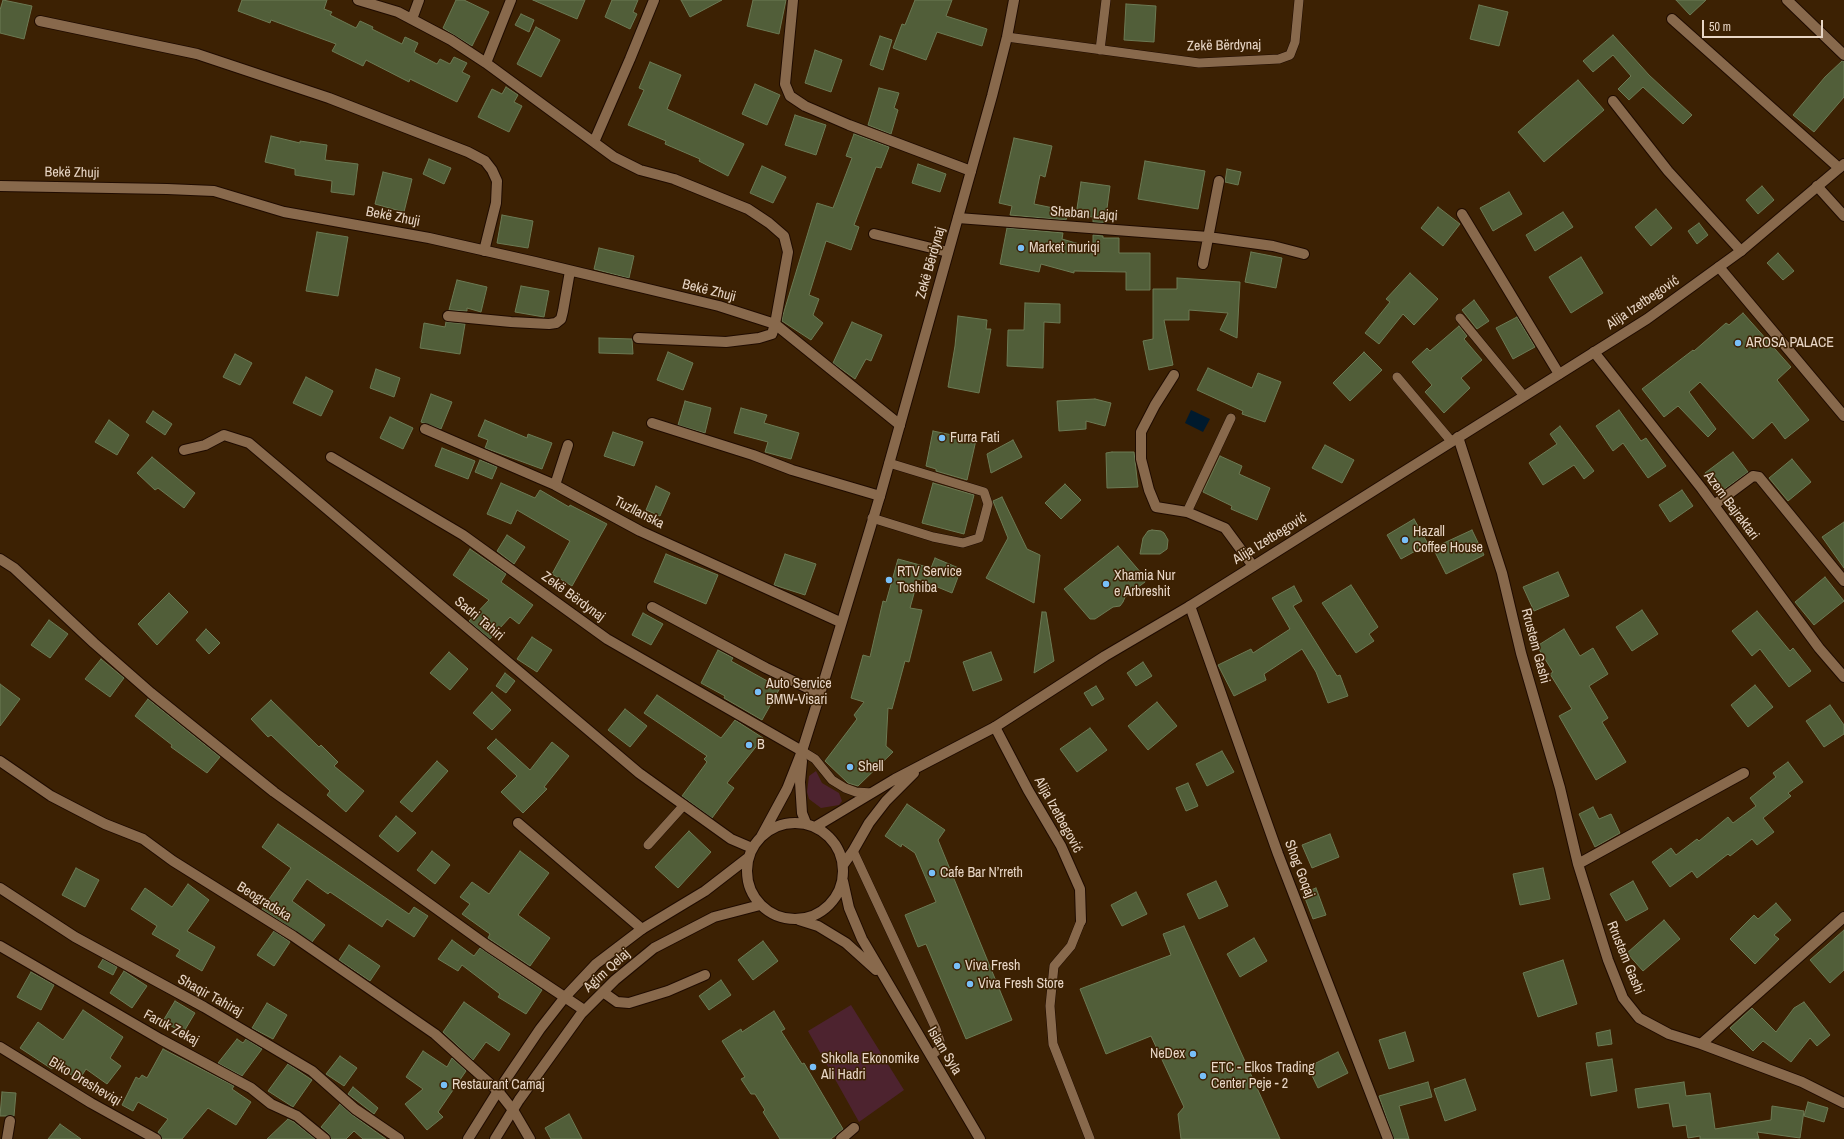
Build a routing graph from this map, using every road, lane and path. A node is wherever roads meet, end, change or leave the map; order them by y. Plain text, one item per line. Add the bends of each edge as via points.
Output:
1 (358, 0) edge
2 (419, 0) edge
3 (511, 0) edge
4 (654, 0) edge
5 (793, 0) edge
6 (1014, 0) edge
7 (1106, 0) edge
8 (1299, 0) edge
9 (1786, 0) edge
10 (412, 19) junction
11 (1672, 19) dead end
12 (40, 21) dead end
13 (1007, 37) junction
14 (1100, 50) junction
15 (1844, 55) edge
16 (486, 63) junction
17 (1613, 101) dead end
18 (594, 142) junction
19 (1841, 166) edge
20 (971, 171) junction
21 (1219, 181) dead end
22 (0, 186) edge
23 (1817, 186) junction
24 (1462, 214) dead end
25 (1844, 216) edge
26 (958, 218) junction
27 (874, 234) dead end
28 (1208, 237) junction
29 (484, 250) junction
30 (1741, 251) junction
31 (948, 252) junction
32 (1304, 254) dead end
33 (1203, 264) dead end
34 (1719, 267) junction
35 (570, 271) junction
36 (448, 316) dead end
37 (1460, 318) dead end
38 (774, 324) junction
39 (638, 338) dead end
40 (1594, 352) junction
41 (1559, 374) junction
42 (1174, 375) dead end
43 (1397, 377) dead end
44 (1524, 396) junction
45 (1844, 416) edge
46 (1231, 418) dead end
47 (652, 423) dead end
48 (900, 424) junction
49 (425, 429) dead end
50 (1454, 439) junction
51 (568, 445) dead end
52 (184, 450) dead end
53 (331, 457) dead end
54 (889, 463) junction
55 (555, 485) junction
56 (880, 496) junction
57 (1714, 506) junction
58 (1187, 512) junction
59 (872, 518) junction
60 (0, 559) edge
61 (1253, 566) junction
62 (1844, 581) edge
63 (1190, 606) junction
64 (652, 607) dead end
65 (840, 622) junction
66 (1844, 677) edge
67 (820, 694) junction
68 (995, 727) junction
69 (802, 751) junction
70 (0, 761) edge
71 (920, 768) junction
72 (1744, 773) dead end
73 (872, 793) junction
74 (684, 805) junction
75 (518, 823) dead end
76 (810, 825) junction
77 (761, 837) junction
78 (648, 845) dead end
79 (853, 851) junction
80 (750, 853) junction
81 (1578, 864) junction
82 (843, 865) junction
83 (843, 881) junction
84 (0, 888) edge
85 (760, 905) junction
86 (1844, 917) edge
87 (799, 920) junction
88 (1081, 921) joint
89 (642, 929) junction
90 (0, 946) edge
91 (705, 975) dead end
92 (884, 978) junction
93 (603, 992) junction
94 (565, 997) junction
95 (584, 1010) junction
96 (1701, 1044) junction
97 (0, 1046) edge
98 (930, 1056) junction
99 (498, 1091) junction
100 (1844, 1103) edge
101 (513, 1110) junction
102 (10, 1121) dead end
103 (854, 1128) dead end
104 (7, 1139) edge
105 (156, 1139) edge
106 (325, 1139) edge
107 (399, 1139) edge
108 (468, 1139) edge
109 (495, 1139) edge
110 (530, 1139) edge
111 (841, 1139) edge
112 (980, 1139) edge
113 (1090, 1139) edge
114 (1388, 1139) edge

1 - 10 street
2 - 10 street
3 - 16 street
4 - 18 street
5 - 20 street via 785,84 790,96 804,106
6 - 13 street, Zekë Bërdynaj
7 - 14 lane
8 - 14 lane, Zekë Bërdynaj via 1295,42 1290,55 1279,59 1199,63
9 - 15 street
10 - 16 street
11 - 19 street
12 - 29 street via 197,54 329,98 468,152 485,161 496,181 496,203
13 - 14 lane, Zekë Bërdynaj
13 - 20 street, Zekë Bërdynaj
16 - 18 street
17 - 30 street via 1668,171
18 - 38 street via 614,157 640,170 680,182 748,209 784,236 788,252
19 - 23 street, Alija Izetbegović
20 - 26 street, Zekë Bërdynaj
21 - 28 street
22 - 29 street, Bekë Zhuji via 214,191 284,212
23 - 25 street
23 - 30 street, Alija Izetbegović
24 - 41 street
26 - 28 street, Shaban Lajqi
26 - 31 street, Zekë Bërdynaj
27 - 31 street
28 - 32 street, Shaban Lajqi via 1273,246
28 - 33 street
29 - 35 street, Bekë Zhuji
30 - 34 street, Alija Izetbegović
31 - 48 street, Zekë Bërdynaj
34 - 40 street, Alija Izetbegović via 1647,319
34 - 45 street
35 - 36 street via 561,319 556,323
35 - 38 street, Bekë Zhuji via 719,306
37 - 44 lane
38 - 39 street via 772,334 726,342
38 - 48 street, Bekë Zhuji
40 - 41 street, Alija Izetbegović
40 - 57 street, Azem Bajraktari
41 - 44 street, Alija Izetbegović
42 - 58 street via 1141,432 1141,459 1156,507
43 - 50 lane
44 - 50 street, Alija Izetbegović
46 - 58 lane
47 - 56 street via 792,470
48 - 54 street, Zekë Bërdynaj
49 - 55 street, Tuzllanska
50 - 61 street, Alija Izetbegović
50 - 81 street, Rrustem Gashi via 1502,573
51 - 55 street
52 - 74 street, Sadri Tahiri via 205,445 224,435 249,443 639,773
53 - 69 street, Zekë Bërdynaj via 463,535 608,639
54 - 56 street, Zekë Bërdynaj
54 - 59 lane via 984,492 988,504 979,538 963,543 933,537
55 - 65 street, Tuzllanska via 640,531
56 - 59 street, Zekë Bërdynaj
57 - 62 street via 1753,476 1759,477
57 - 66 street, Azem Bajraktari
58 - 61 street via 1225,528
59 - 65 street, Zekë Bërdynaj
60 - 94 street via 14,568 152,693 274,792 488,946
61 - 63 street, Alija Izetbegović
63 - 68 street, Alija Izetbegović via 1105,656
63 - 114 street, Shog Goqaj via 1278,854
64 - 67 street
65 - 67 street, Zekë Bërdynaj
67 - 69 street, Zekë Bërdynaj
68 - 71 street, Alija Izetbegović
68 - 88 street, Alija Izetbegović via 1061,846 1080,889
69 - 73 lane via 815,759 832,780 845,788
69 - 76 street, Zekë Bërdynaj via 802,813
69 - 77 street, Zekë Bërdynaj via 787,789
70 - 99 street, Beogradska via 51,796 105,824 143,839 173,861 293,936 435,1034
71 - 73 street, Alija Izetbegović
71 - 79 street, Alija Izetbegović via 886,801 869,823
72 - 81 street
73 - 76 street, Alija Izetbegović
74 - 78 lane
74 - 80 street, Sadri Tahiri
75 - 89 street
76 - 77 street, Zekë Bërdynaj via 786,824 773,828
76 - 82 street via 832,840
77 - 80 street, Zekë Bërdynaj
79 - 82 street, Alija Izetbegović
79 - 98 lane via 936,1029 940,1041 939,1049
80 - 85 street via 747,876 749,887
80 - 89 street, Agim Qelaj via 706,891
81 - 96 street, Rrustem Gashi via 1623,998 1639,1018 1669,1034
82 - 83 street
83 - 87 street via 837,896 827,908 814,916
83 - 92 street, Islam Syla via 849,908 862,939
84 - 107 street, Shaqir Tahiraj via 76,937 204,1007 312,1071 355,1109
85 - 87 street via 772,914 785,919
85 - 93 street, Agim Qelaj via 714,917 654,948
86 - 96 street
87 - 92 street, Islam Syla via 818,926 846,942
88 - 113 lane via 1071,946 1054,966 1050,1006 1053,1044
89 - 94 street, Agim Qelaj via 596,964
90 - 106 street, Faruk Zekaj via 160,1039 251,1088 270,1104 297,1116
91 - 93 street via 668,992 629,1003 617,1002
92 - 98 street, Islam Syla
93 - 95 street, Agim Qelaj
94 - 95 street
94 - 99 street, Agim Qelaj
95 - 101 street, Agim Qelaj
96 - 100 street, Rrustem Gashi via 1802,1082
97 - 105 street, Biko Dresheviqi via 91,1103
98 - 112 street, Islam Syla
99 - 101 street
99 - 108 street, Agim Qelaj
101 - 109 street, Agim Qelaj
101 - 110 street
102 - 104 street
103 - 111 street

